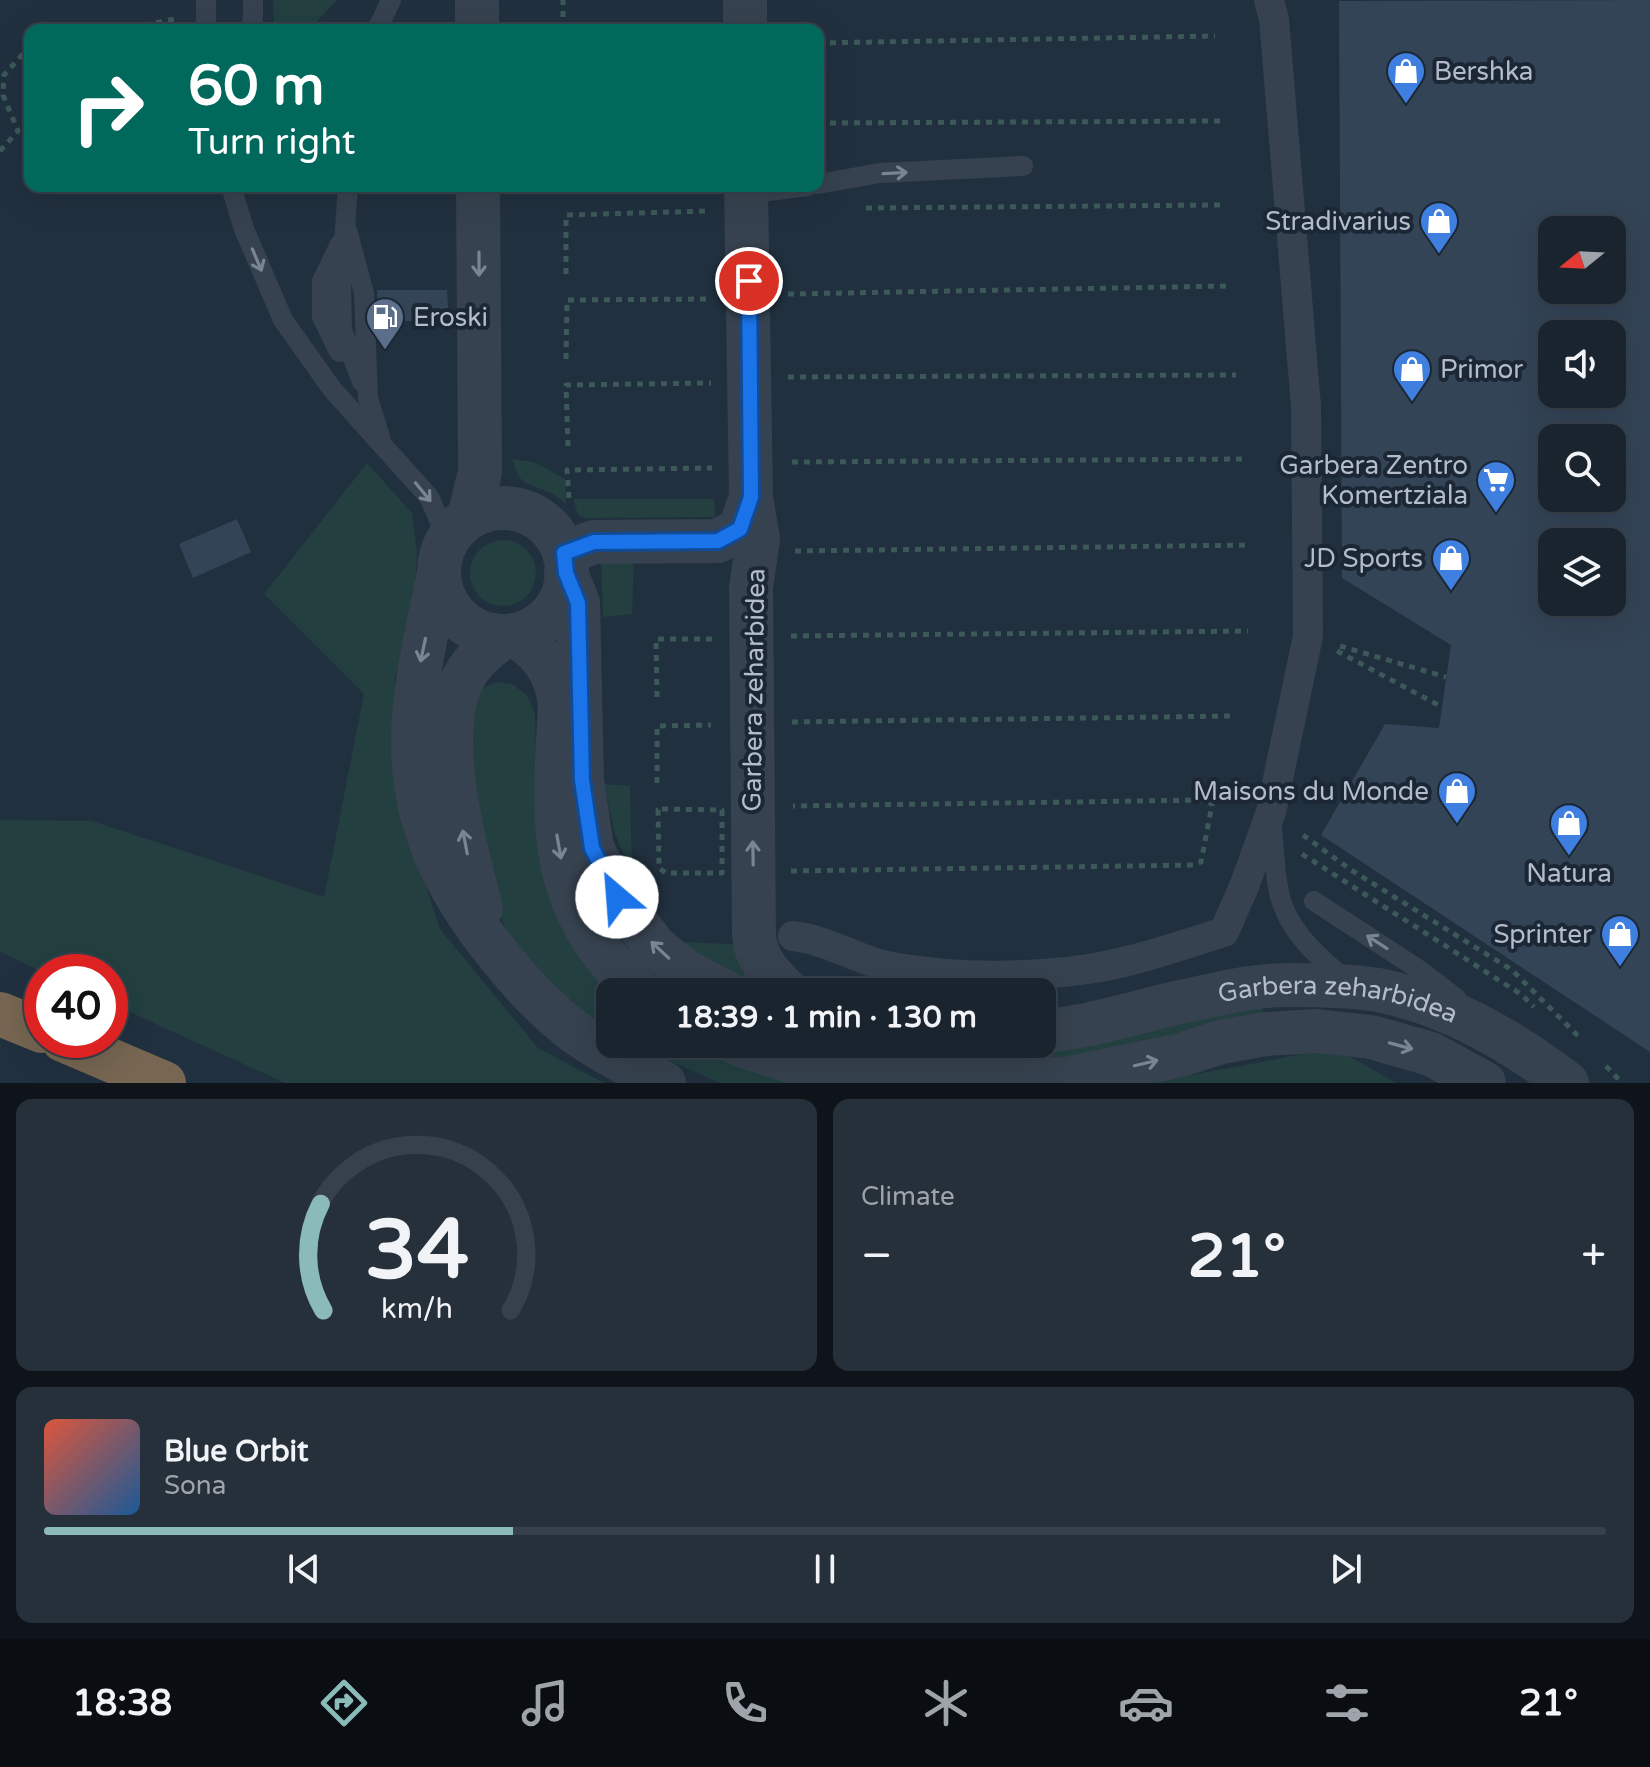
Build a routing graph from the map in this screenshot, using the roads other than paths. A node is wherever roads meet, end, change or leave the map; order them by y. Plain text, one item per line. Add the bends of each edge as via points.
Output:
1 (253, 0) edge
2 (391, 0) edge
3 (477, 0) edge
4 (745, 0) edge
5 (1269, 0) edge
6 (252, 24) edge
7 (380, 24) edge
8 (477, 24) edge
9 (745, 24) edge
10 (1023, 166) dead end
11 (824, 183) edge
12 (233, 192) edge
13 (348, 192) edge
14 (478, 192) edge
15 (769, 192) edge
16 (736, 197) edge
17 (347, 230) junction
18 (368, 398) junction
19 (386, 452) junction
20 (751, 497) junction
21 (452, 544) junction
22 (565, 563) junction
23 (509, 636) junction
24 (457, 694) junction
25 (555, 769) junction
26 (1271, 812) junction
27 (1314, 901) dead end
28 (793, 936) dead end
29 (490, 945) junction
30 (627, 978) edge
31 (698, 978) edge
32 (772, 978) edge
33 (1356, 989) junction
34 (0, 1014) edge
35 (24, 1024) edge
36 (1056, 1028) edge
37 (1530, 1055) junction
38 (105, 1058) edge
39 (781, 1058) edge
40 (1585, 1073) edge
41 (164, 1083) edge
42 (664, 1083) edge
43 (1484, 1083) edge

1 - 6 lane
2 - 7 lane
3 - 8 street
4 - 9 street
5 - 26 street via 1306,406 1308,636
11 -> 10 lane via 880,173
12 -> 19 lane via 283,320
13 - 17 lane
14 -> 21 street via 480,472
15 - 16 lane
16 - 20 street, Garbera zeharbidea
17 - 18 lane via 364,293
17 - 18 lane via 322,281 322,317 354,383
18 - 19 lane
19 -> 21 lane via 429,497
20 - 22 street via 740,529 718,541 594,542
32 -> 20 street, Garbera zeharbidea via 754,941 751,587 758,539
21 - 22 street via 497,508 525,512 549,528
21 - 23 street via 440,584 448,605 482,632
21 -> 29 street via 422,656 413,742 415,779 422,816 448,885
22 - 23 street via 563,594 552,613 535,627
31 -> 22 street via 655,947 617,897 592,848 582,780 578,603
23 - 24 street via 476,660
23 - 25 street via 538,652 555,677 560,707
24 - 25 street via 490,669 504,668 530,680 545,704
29 -> 24 street via 457,802 452,729
25 -> 30 street via 557,839 573,900 586,928
26 - 28 street via 1224,932 1141,957 1089,969 969,975 860,960 811,938
26 - 33 lane via 1278,890 1291,924 1315,955
37 -> 27 lane via 1418,969
29 - 42 street via 545,1007 579,1035
33 - 36 street, Garbera zeharbidea via 1284,985 1241,990
33 - 37 street, Garbera zeharbidea via 1427,1005 1481,1026
34 - 35 highway
37 - 40 street, Garbera zeharbidea
38 - 41 highway
39 -> 43 street via 938,1081 1065,1079 1221,1042 1316,1031 1371,1037 1431,1054

